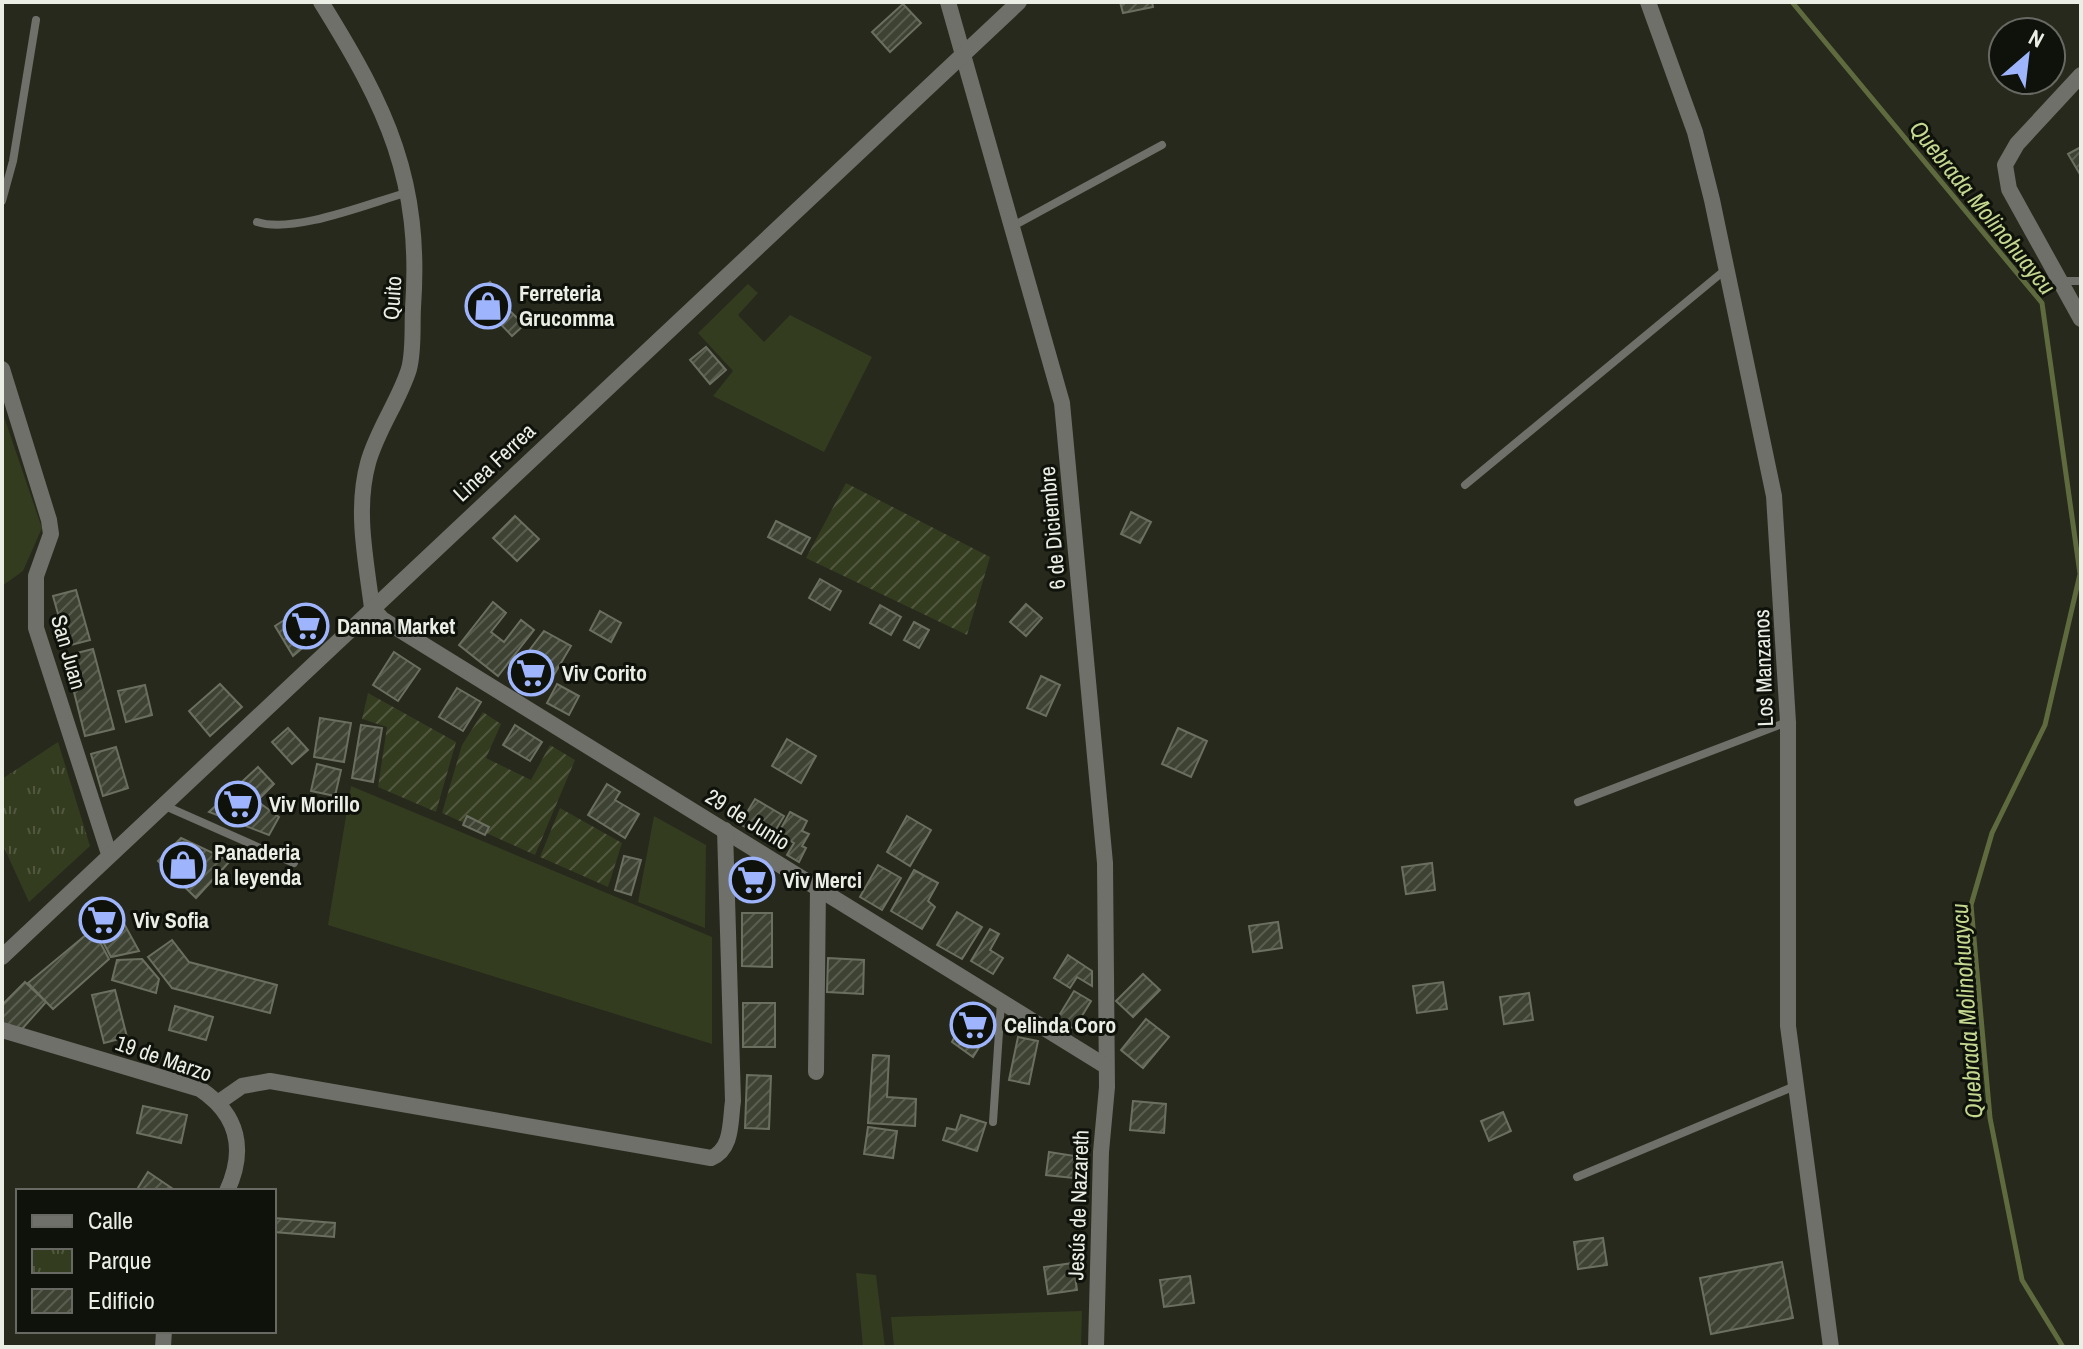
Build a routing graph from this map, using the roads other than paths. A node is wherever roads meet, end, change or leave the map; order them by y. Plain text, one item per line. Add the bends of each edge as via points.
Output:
1 (321, 2) edge
2 (948, 2) edge
3 (1019, 2) edge
4 (1648, 2) edge
5 (36, 20) dead end
6 (965, 54) junction
7 (2081, 75) edge
8 (1162, 145) dead end
9 (410, 192) junction
10 (2, 201) edge
11 (257, 222) dead end
12 (1013, 226) junction
13 (1725, 270) junction
14 (2062, 281) junction
15 (2081, 281) edge
16 (2081, 319) edge
17 (2, 369) edge
18 (1465, 485) dead end
19 (372, 608) junction
20 (1788, 722) junction
21 (1578, 802) dead end
22 (161, 805) junction
23 (725, 830) junction
24 (109, 854) junction
25 (294, 863) dead end
26 (818, 888) junction
27 (2, 957) edge
28 (1001, 1001) junction
29 (2, 1030) edge
30 (1104, 1065) junction
31 (816, 1072) dead end
32 (1795, 1086) junction
33 (219, 1102) junction
34 (993, 1122) dead end
35 (1577, 1177) dead end
36 (228, 1189) edge
37 (1096, 1347) edge
38 (1831, 1347) edge

1 - 9 street, Quito via 363,69
2 - 6 street, 6 de Diciembre
3 - 6 street, Linea Ferrea
4 - 13 street, Los Manzanos via 1695,132
5 - 10 lane
6 - 12 street, 6 de Diciembre
6 - 19 street, Linea Ferrea
7 - 14 street via 2017,144 2005,165 2009,189
8 - 12 lane
9 - 11 lane via 297,223
9 - 19 street, Quito via 416,267 409,367 368,463 361,517
12 - 30 street, 6 de Diciembre via 1062,403 1105,863
13 - 18 lane
13 - 20 street, Los Manzanos via 1774,496
14 - 15 lane
14 - 16 street
17 - 24 street, San Juan via 51,534 36,576 36,628
19 - 22 street, Linea Ferrea
19 - 23 street, 29 de Junio
20 - 21 lane
20 - 32 street, Los Manzanos via 1788,1026
22 - 24 street, Linea Ferrea
22 - 25 lane
23 - 26 street, 29 de Junio
23 - 33 street via 733,1101 727,1144 719,1155 711,1158 270,1081 242,1086
24 - 27 street, Linea Ferrea
26 - 28 street, 29 de Junio
26 - 31 street
28 - 30 street, 29 de Junio
28 - 34 lane
29 - 33 street, 19 de Marzo via 200,1089
30 - 37 street, Jesús de Nazareth
32 - 35 lane
32 - 38 street, Los Manzanos
33 - 36 street, 19 de Marzo via 238,1141 239,1166

